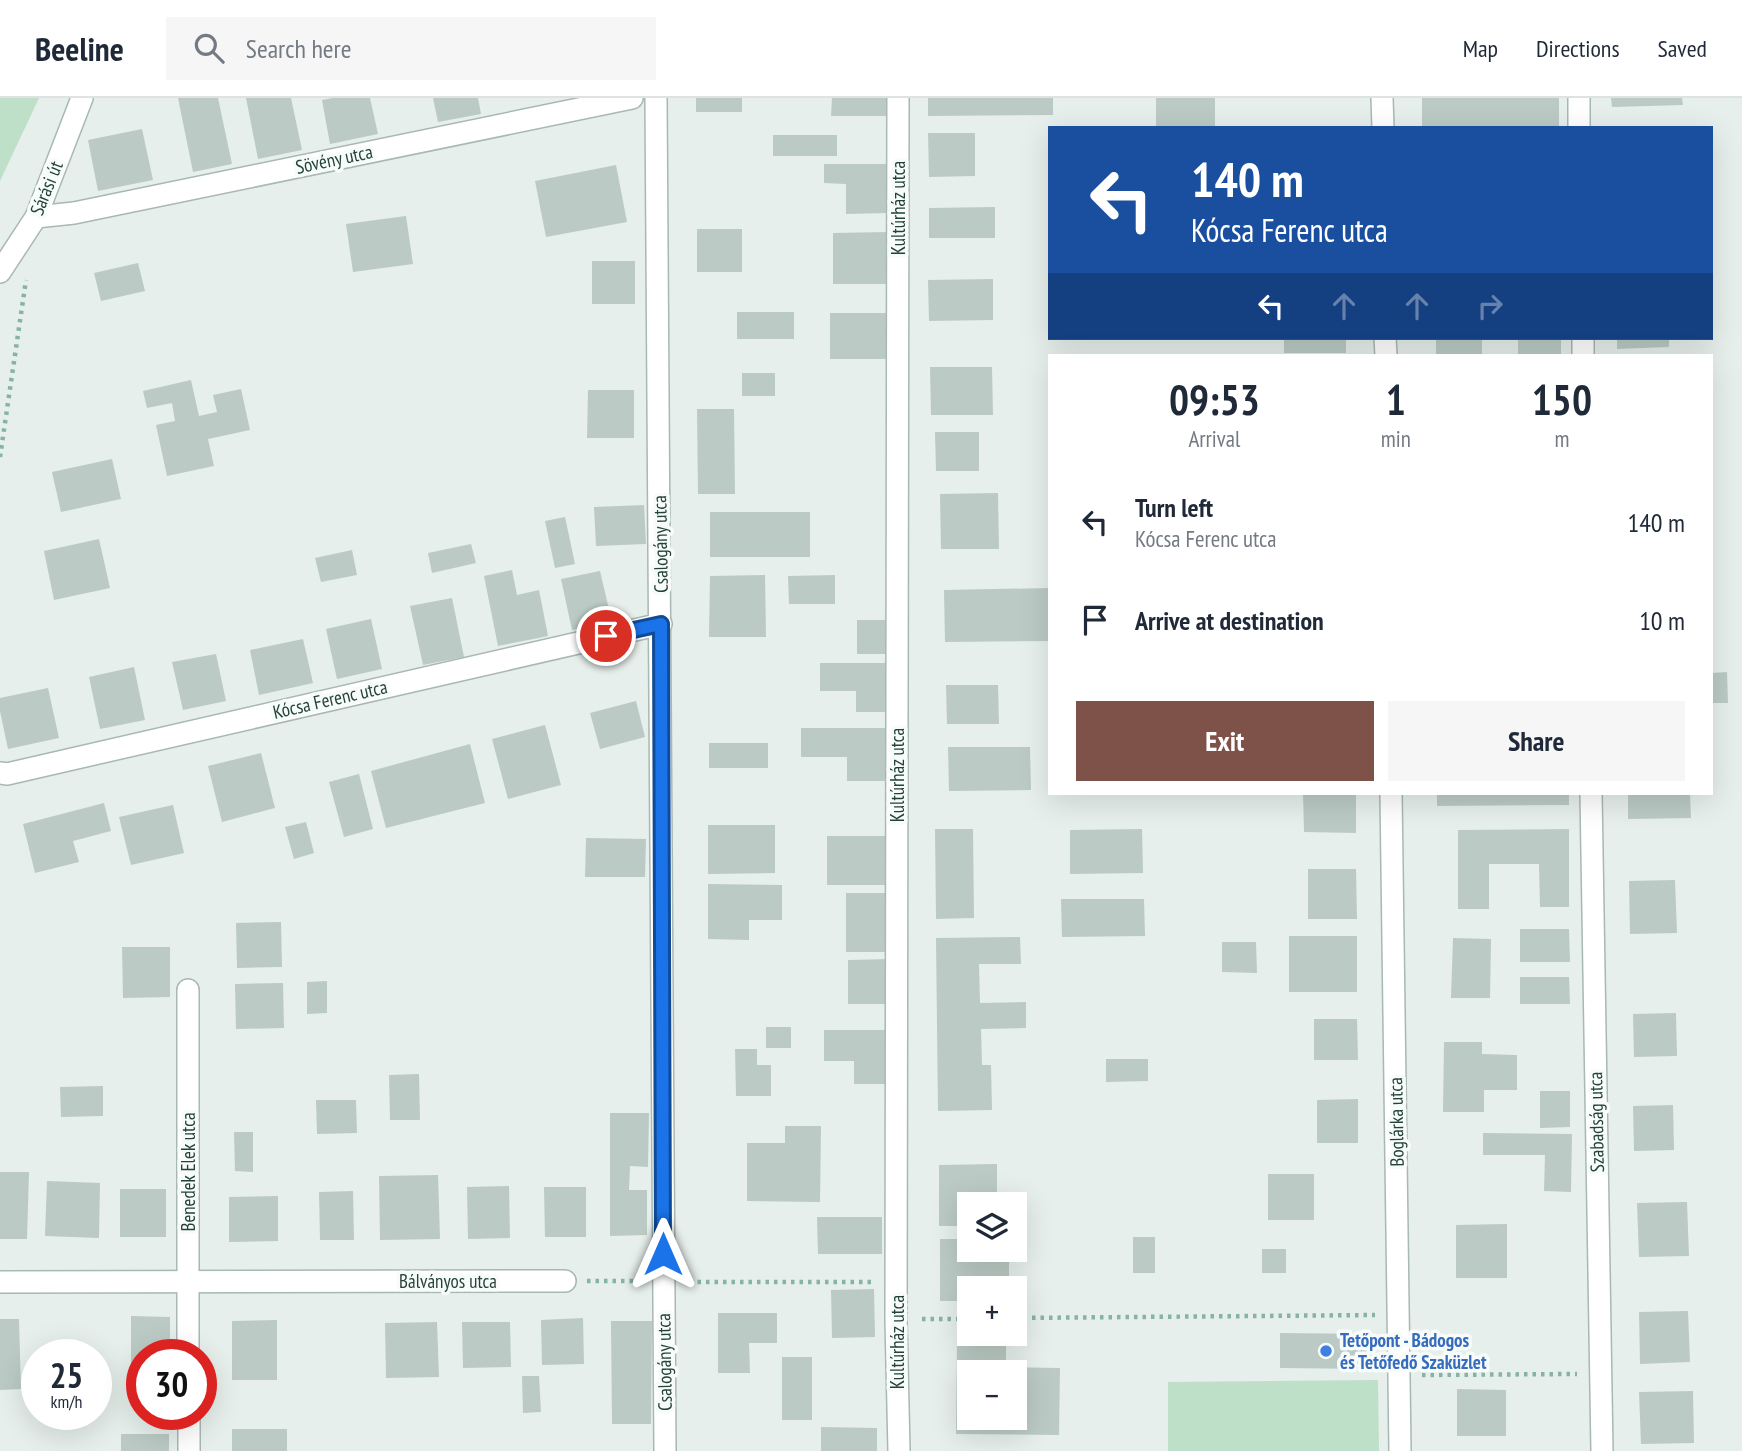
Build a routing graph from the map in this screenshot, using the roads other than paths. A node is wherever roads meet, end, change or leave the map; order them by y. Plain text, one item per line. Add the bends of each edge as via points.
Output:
1 (82, 98) edge
2 (632, 98) edge
3 (656, 98) edge
4 (898, 98) edge
5 (1382, 98) edge
6 (1578, 98) edge
7 (1383, 126) edge
8 (1579, 126) edge
9 (36, 217) junction
10 (0, 272) edge
11 (661, 624) junction
12 (0, 773) edge
13 (1391, 795) edge
14 (1591, 795) edge
15 (188, 990) dead end
16 (565, 1280) road end
17 (0, 1282) edge
18 (187, 1283) junction
19 (188, 1339) edge
20 (189, 1430) edge
21 (189, 1451) edge
22 (665, 1451) edge
23 (899, 1451) edge
24 (1400, 1451) edge
25 (1602, 1451) edge

1 - 9 street, Sárási út
2 - 9 street, Sövény utca via 74,213
3 - 11 street, Csalogány utca
4 - 23 street, Kultúrház utca
5 - 7 street
6 - 8 street
9 - 10 street, Sárási út
11 - 12 street, Kócsa Ferenc utca
11 - 22 street, Csalogány utca
13 - 24 street, Boglárka utca
14 - 25 street, Szabadság utca
15 - 18 street, Benedek Elek utca
16 - 18 street, Bálványos utca
17 - 18 street, Bálványos utca
18 - 19 street, Benedek Elek utca
20 - 21 street

